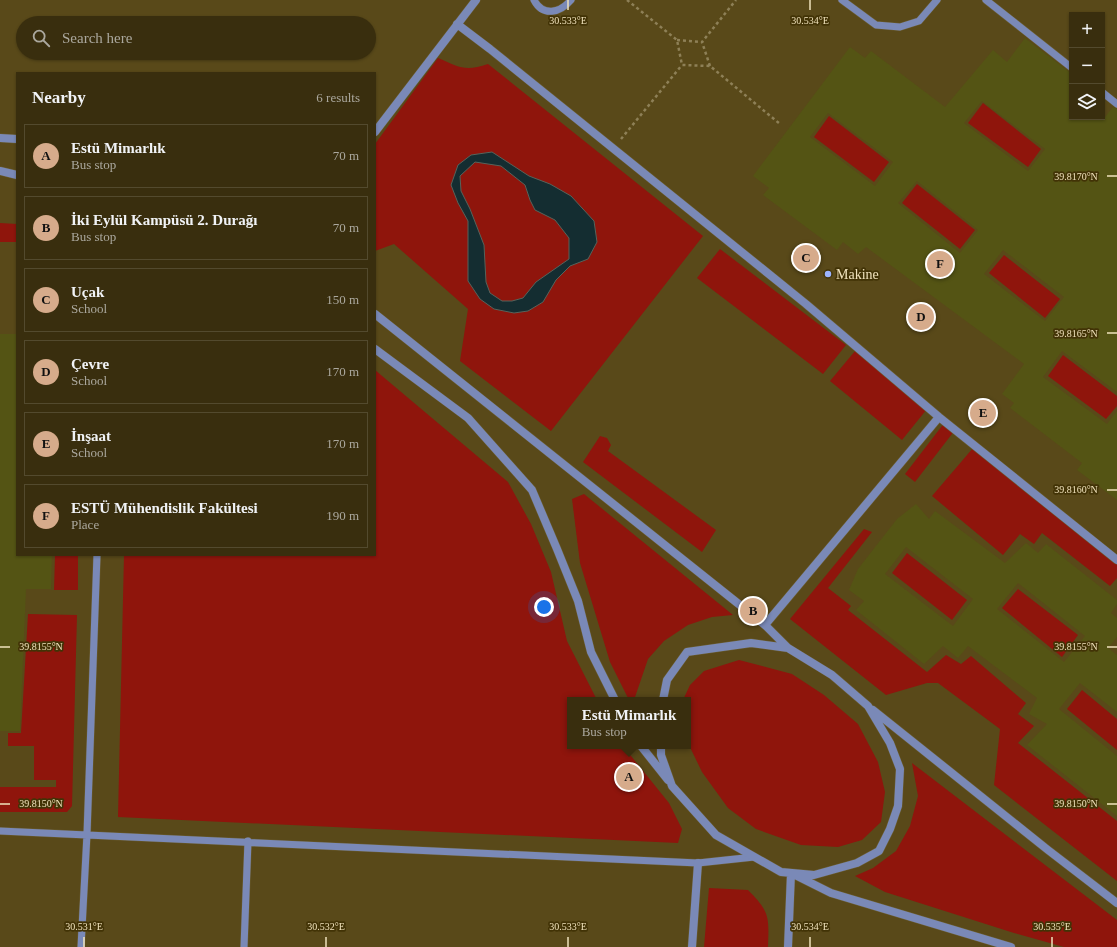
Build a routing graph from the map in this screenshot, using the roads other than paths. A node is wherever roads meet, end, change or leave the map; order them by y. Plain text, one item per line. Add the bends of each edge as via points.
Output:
1 (476, 0) edge
2 (534, 0) edge
3 (571, 0) edge
4 (842, 0) edge
5 (937, 0) edge
6 (986, 0) edge
7 (457, 24) junction
8 (1069, 66) edge
9 (1105, 94) edge
10 (1117, 104) edge
11 (376, 131) edge
12 (0, 138) edge
13 (16, 139) edge
14 (0, 171) edge
15 (16, 175) edge
16 (376, 315) edge
17 (376, 350) edge
18 (939, 418) junction
19 (97, 556) edge
20 (1117, 560) edge
21 (765, 625) junction
22 (788, 648) junction
23 (613, 697) edge
24 (663, 697) edge
25 (868, 706) junction
26 (644, 749) edge
27 (660, 749) edge
28 (672, 786) junction
29 (0, 831) edge
30 (87, 834) junction
31 (248, 841) junction
32 (754, 857) junction
33 (698, 863) junction
34 (791, 873) junction
35 (1117, 902) edge
36 (81, 947) edge
37 (244, 947) edge
38 (692, 947) edge
39 (788, 947) edge
40 (1010, 947) edge

1 - 7 street
2 - 3 lane via 542,9 555,12 566,7
4 - 5 lane via 876,25 900,27 919,22
6 - 8 lane
7 - 11 street
7 - 18 street via 806,304
9 - 10 lane
12 - 13 street
14 - 15 street
16 - 21 street
17 - 23 street via 468,418 532,490 578,601 590,652
18 - 20 street
18 - 21 street
19 - 30 lane
21 - 22 street
22 - 24 street via 751,643 687,652 666,680
22 - 25 street via 832,675
25 - 34 street via 890,743 900,769 898,806 890,829 879,851 857,863 814,875
25 - 35 street
26 - 28 street
27 - 28 street
28 - 32 street via 716,835
29 - 30 lane
30 - 31 lane
30 - 36 lane
31 - 33 lane
31 - 37 lane
32 - 33 lane
32 - 34 street via 781,872
33 - 38 street
34 - 39 street
34 - 40 street via 831,894

